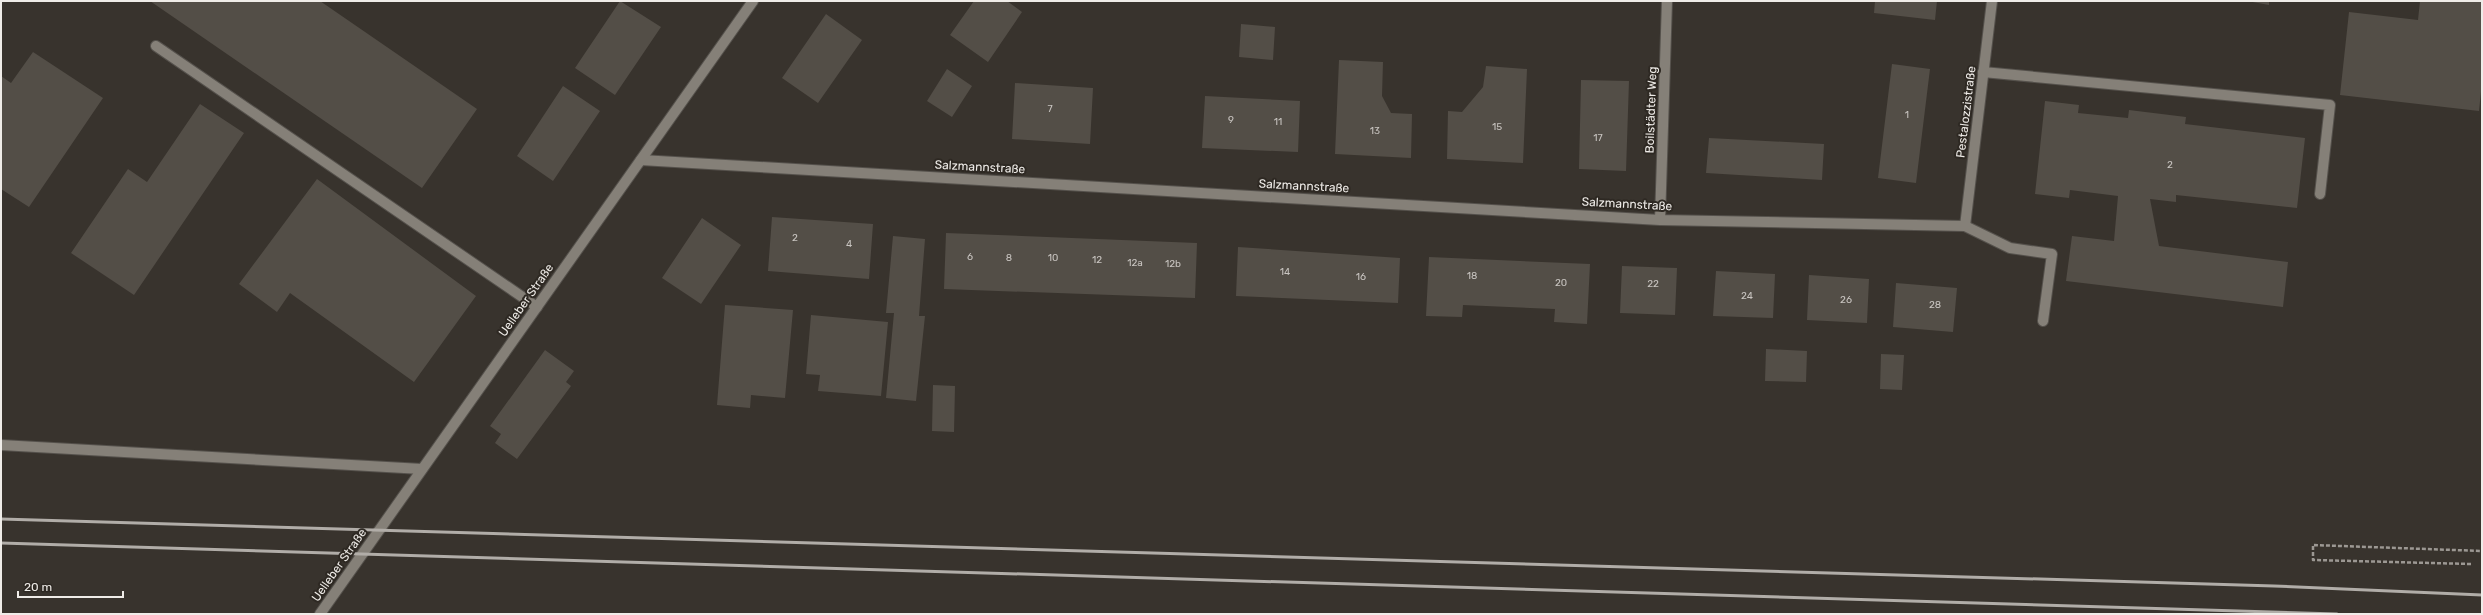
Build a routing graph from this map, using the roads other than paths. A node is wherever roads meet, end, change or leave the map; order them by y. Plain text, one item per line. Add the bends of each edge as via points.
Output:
1 (753, 1) edge
2 (1667, 1) edge
3 (1992, 1) edge
4 (156, 46) dead end
5 (1983, 72) junction
6 (641, 160) junction
7 (2320, 194) dead end
8 (1660, 220) junction
9 (1965, 226) junction
10 (537, 307) junction
11 (2043, 321) dead end
12 (1, 445) edge
13 (422, 469) junction
14 (320, 614) edge

1 - 6 street, Uelleber Straße
2 - 8 street, Boilstädter Weg
3 - 5 street, Pestalozzistraße
4 - 10 street
5 - 7 street via 2330,105
5 - 9 street, Pestalozzistraße
6 - 8 street, Salzmannstraße
6 - 10 street, Uelleber Straße
8 - 9 street, Salzmannstraße
9 - 11 street via 2010,248 2052,254
10 - 13 street, Uelleber Straße
12 - 13 street
13 - 14 street, Uelleber Straße

